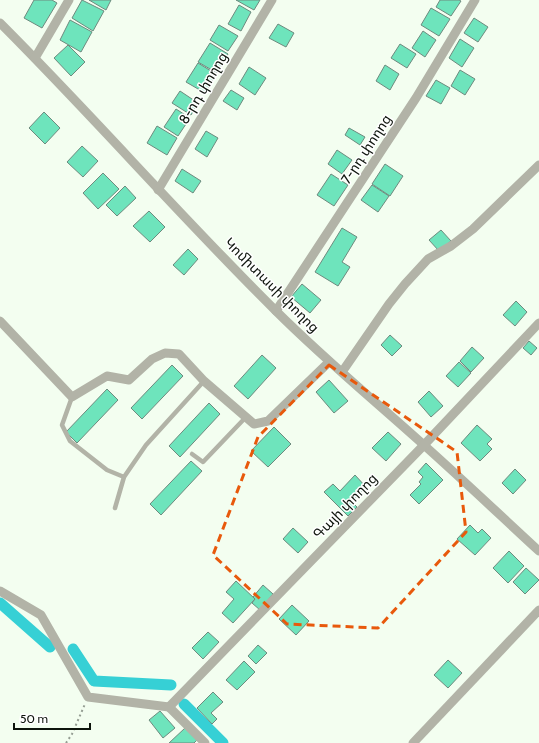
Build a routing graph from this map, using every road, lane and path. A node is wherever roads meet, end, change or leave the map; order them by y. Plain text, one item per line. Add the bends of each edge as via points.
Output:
1 (69, 0) edge
2 (272, 0) edge
3 (474, 0) edge
4 (0, 23) edge
5 (35, 58) junction
6 (539, 165) edge
7 (158, 190) junction
8 (276, 311) junction
9 (0, 321) edge
10 (539, 323) edge
11 (329, 362) junction
12 (342, 372) junction
13 (204, 381) junction
14 (72, 397) junction
15 (246, 417) junction
16 (424, 445) junction
17 (192, 454) dead end
18 (124, 477) junction
19 (115, 508) dead end
20 (539, 551) edge
21 (0, 591) edge
22 (539, 610) edge
23 (88, 697) junction
24 (169, 707) junction
25 (66, 743) edge
26 (205, 743) edge
27 (413, 743) edge

1 - 5 street
2 - 7 street, 8-րդ փողոց
3 - 8 street, 7-րդ փողոց via 416,98
4 - 5 street, Կոմիտասի փողոց
5 - 7 street, Կոմիտասի փողոց
6 - 12 street via 473,229 428,259 389,304
7 - 8 street, Կոմիտասի փողոց
8 - 11 street, Կոմիտասի փողոց
9 - 14 street
10 - 16 street, Գայի փողոց
11 - 12 street, Կոմիտասի փողոց
11 - 15 street via 268,421 254,424
12 - 16 street, Կոմիտասի փողոց
13 - 14 street via 179,354 165,353 152,359 129,380 107,376
13 - 15 street
13 - 18 lane via 146,445
14 - 18 lane via 62,425 70,441 107,470
15 - 17 lane via 203,462
16 - 20 street, Կոմիտասի փողոց
16 - 24 street, Գայի փողոց
18 - 19 lane
21 - 23 street via 41,615
22 - 27 street
23 - 24 street
23 - 25 path
24 - 26 street

